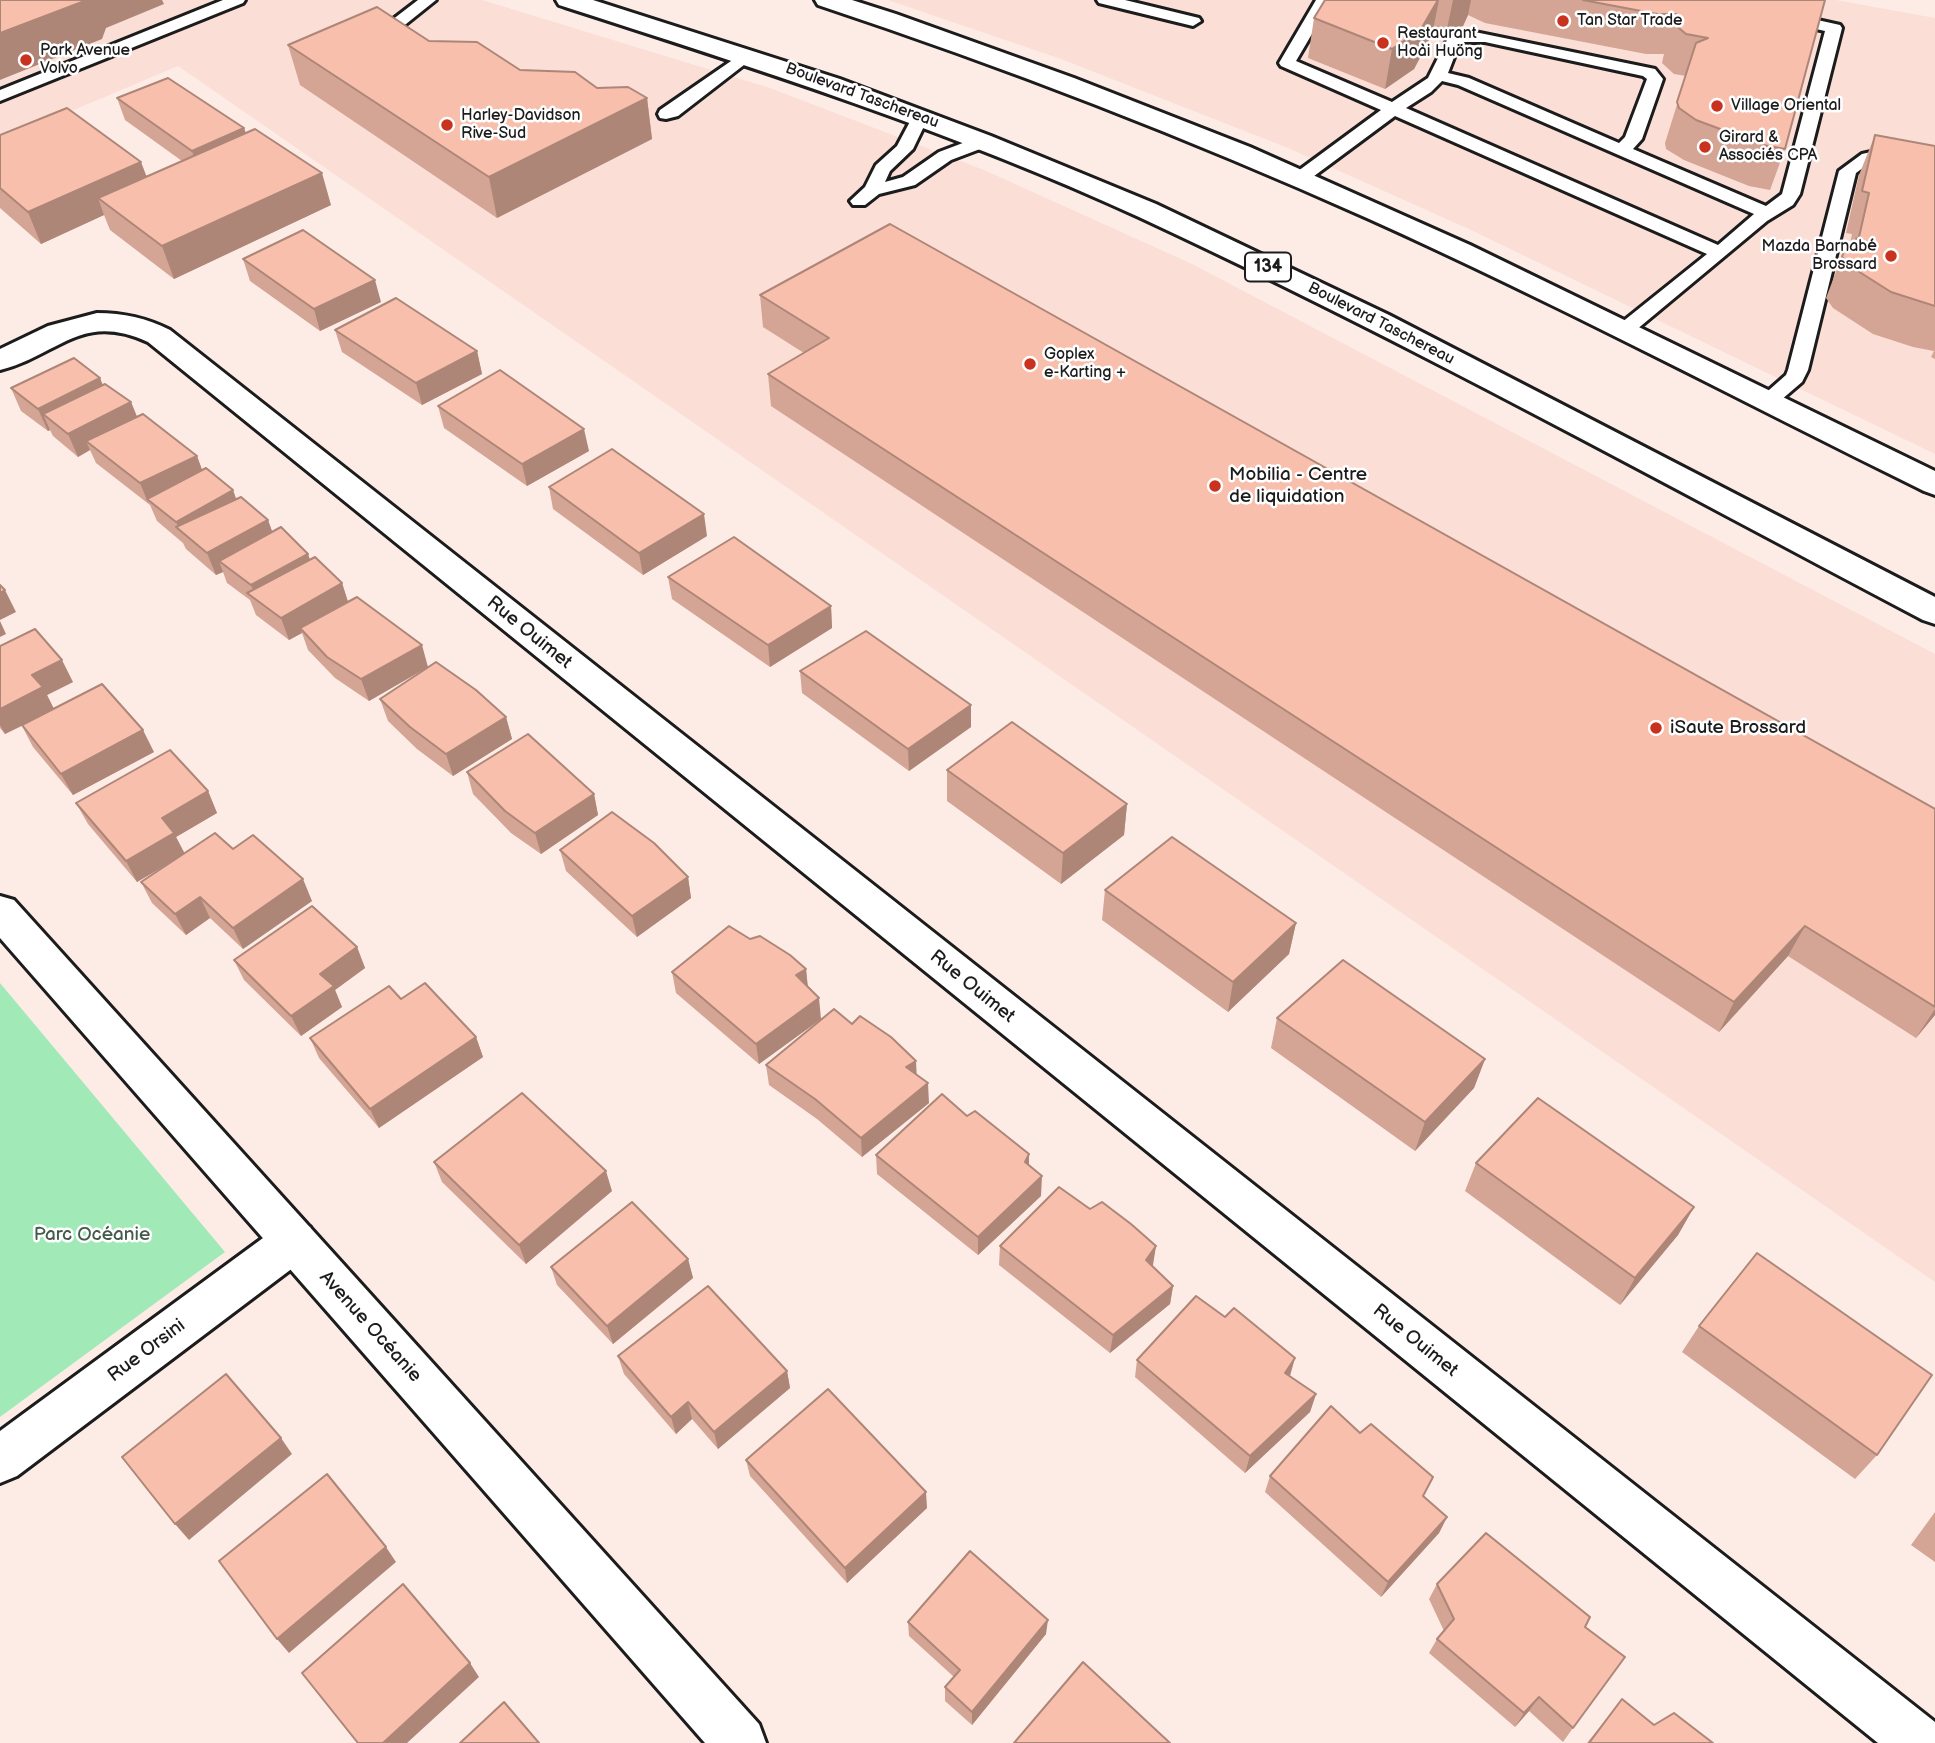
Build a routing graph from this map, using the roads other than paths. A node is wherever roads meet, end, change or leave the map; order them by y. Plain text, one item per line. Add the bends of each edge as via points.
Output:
1 (237, 0) edge
2 (428, 0) edge
3 (568, 0) edge
4 (827, 0) edge
5 (1105, 0) edge
6 (1324, 0) edge
7 (1768, 15) edge
8 (1193, 21) dead end
9 (385, 33) edge
10 (747, 55) junction
11 (1436, 75) junction
12 (0, 96) edge
13 (1392, 109) junction
14 (666, 114) dead end
15 (920, 118) junction
16 (982, 142) junction
17 (1622, 150) junction
18 (1895, 151) junction
19 (1935, 157) edge
20 (1904, 171) edge
21 (1300, 178) junction
22 (1766, 214) junction
23 (1720, 253) junction
24 (1623, 331) junction
25 (0, 361) edge
26 (1767, 402) junction
27 (1935, 484) edge
28 (1935, 612) edge
29 (0, 911) edge
30 (295, 1241) junction
31 (0, 1460) edge
32 (740, 1743) edge
33 (1919, 1743) edge

1 - 12 lane
2 - 9 lane
3 - 10 street, Boulevard Taschereau / 134
4 - 21 street via 1072,85
5 - 8 lane
6 - 13 lane via 1287,63
7 - 22 lane via 1835,27 1791,194
10 - 14 lane
10 - 15 street, Boulevard Taschereau / 134
11 - 13 lane via 1433,82
11 - 17 lane via 1463,81
11 - 17 lane via 1453,41 1472,36 1649,72 1655,79 1633,139
13 - 21 lane
13 - 23 lane
15 - 16 street, Boulevard Taschereau / 134
15 - 16 lane via 904,149 882,169 866,196 909,181 945,156
16 - 28 street, Boulevard Taschereau / 134 via 1146,210 1300,282
17 - 22 lane
18 - 19 lane
18 - 20 lane
18 - 26 lane via 1866,159 1848,171 1798,370
21 - 24 street
22 - 23 lane
23 - 24 lane
24 - 26 street
25 - 33 street, Rue Ouimet via 100,320 133,323 159,336
26 - 27 street
29 - 30 street, Avenue Océanie
30 - 31 street, Rue Orsini
30 - 32 street, Avenue Océanie

